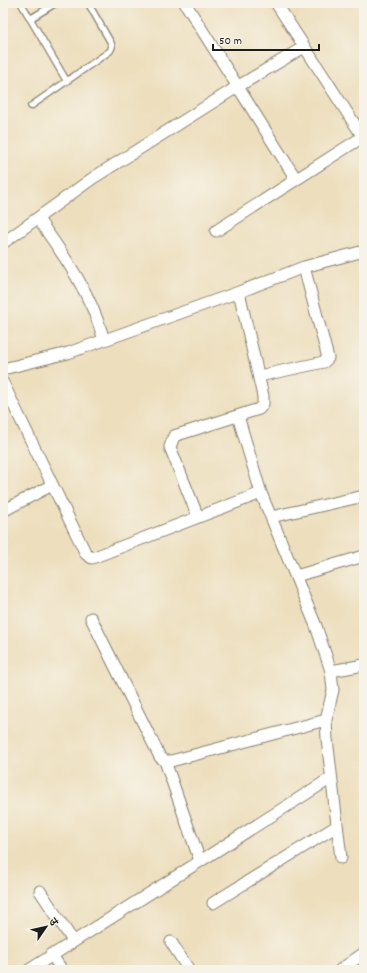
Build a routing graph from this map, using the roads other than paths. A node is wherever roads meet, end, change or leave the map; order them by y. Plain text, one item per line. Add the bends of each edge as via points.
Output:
1 (21, 3) edge
2 (56, 3) edge
3 (88, 3) edge
4 (185, 3) edge
5 (276, 3) edge
6 (30, 19) junction
7 (304, 47) junction
8 (66, 80) junction
9 (237, 87) junction
10 (31, 106) dead end
11 (363, 137) edge
12 (296, 179) junction
13 (38, 219) junction
14 (216, 231) dead end
15 (3, 243) edge
16 (364, 252) edge
17 (304, 267) junction
18 (239, 292) junction
19 (104, 340) junction
20 (3, 369) edge
21 (259, 376) junction
22 (3, 383) edge
23 (238, 416) junction
24 (52, 485) junction
25 (262, 493) junction
26 (364, 496) edge
27 (3, 511) edge
28 (271, 516) junction
29 (198, 517) junction
30 (364, 556) edge
31 (296, 576) junction
32 (91, 618) dead end
33 (364, 665) edge
34 (331, 672) junction
35 (326, 720) junction
36 (165, 761) junction
37 (331, 778) junction
38 (337, 826) junction
39 (341, 858) dead end
40 (200, 861) junction
41 (40, 891) dead end
42 (213, 903) dead end
43 (73, 941) junction
44 (171, 942) dead end
45 (364, 953) edge
46 (51, 954) junction
47 (29, 970) edge
48 (62, 970) edge
49 (189, 970) edge
50 (340, 970) edge

1 - 6 lane
2 - 6 lane
3 - 8 lane via 112,47 110,51
4 - 9 street
5 - 7 street
6 - 8 lane
7 - 9 street
7 - 11 street
8 - 10 lane
9 - 12 street
9 - 13 street via 93,178
11 - 12 street
12 - 14 street
13 - 15 street
13 - 19 street via 87,292
16 - 17 street
17 - 18 street
17 - 21 street via 328,358 324,362
18 - 19 street
18 - 21 street
19 - 20 street via 31,364
21 - 23 street via 263,404 259,409
22 - 24 street
23 - 25 street
23 - 29 street via 174,436 171,441 170,447
24 - 27 street
24 - 29 street via 86,554 92,558
25 - 28 street
25 - 29 street
26 - 28 street
28 - 31 street
30 - 31 street
31 - 34 street
32 - 36 street via 160,757
33 - 34 street
34 - 35 street via 333,690
35 - 36 street
35 - 37 street
36 - 40 street
37 - 38 street
37 - 40 street
38 - 39 street
38 - 42 street
40 - 43 street
41 - 43 street
43 - 46 street
44 - 49 street
45 - 50 street
46 - 47 street
46 - 48 street

